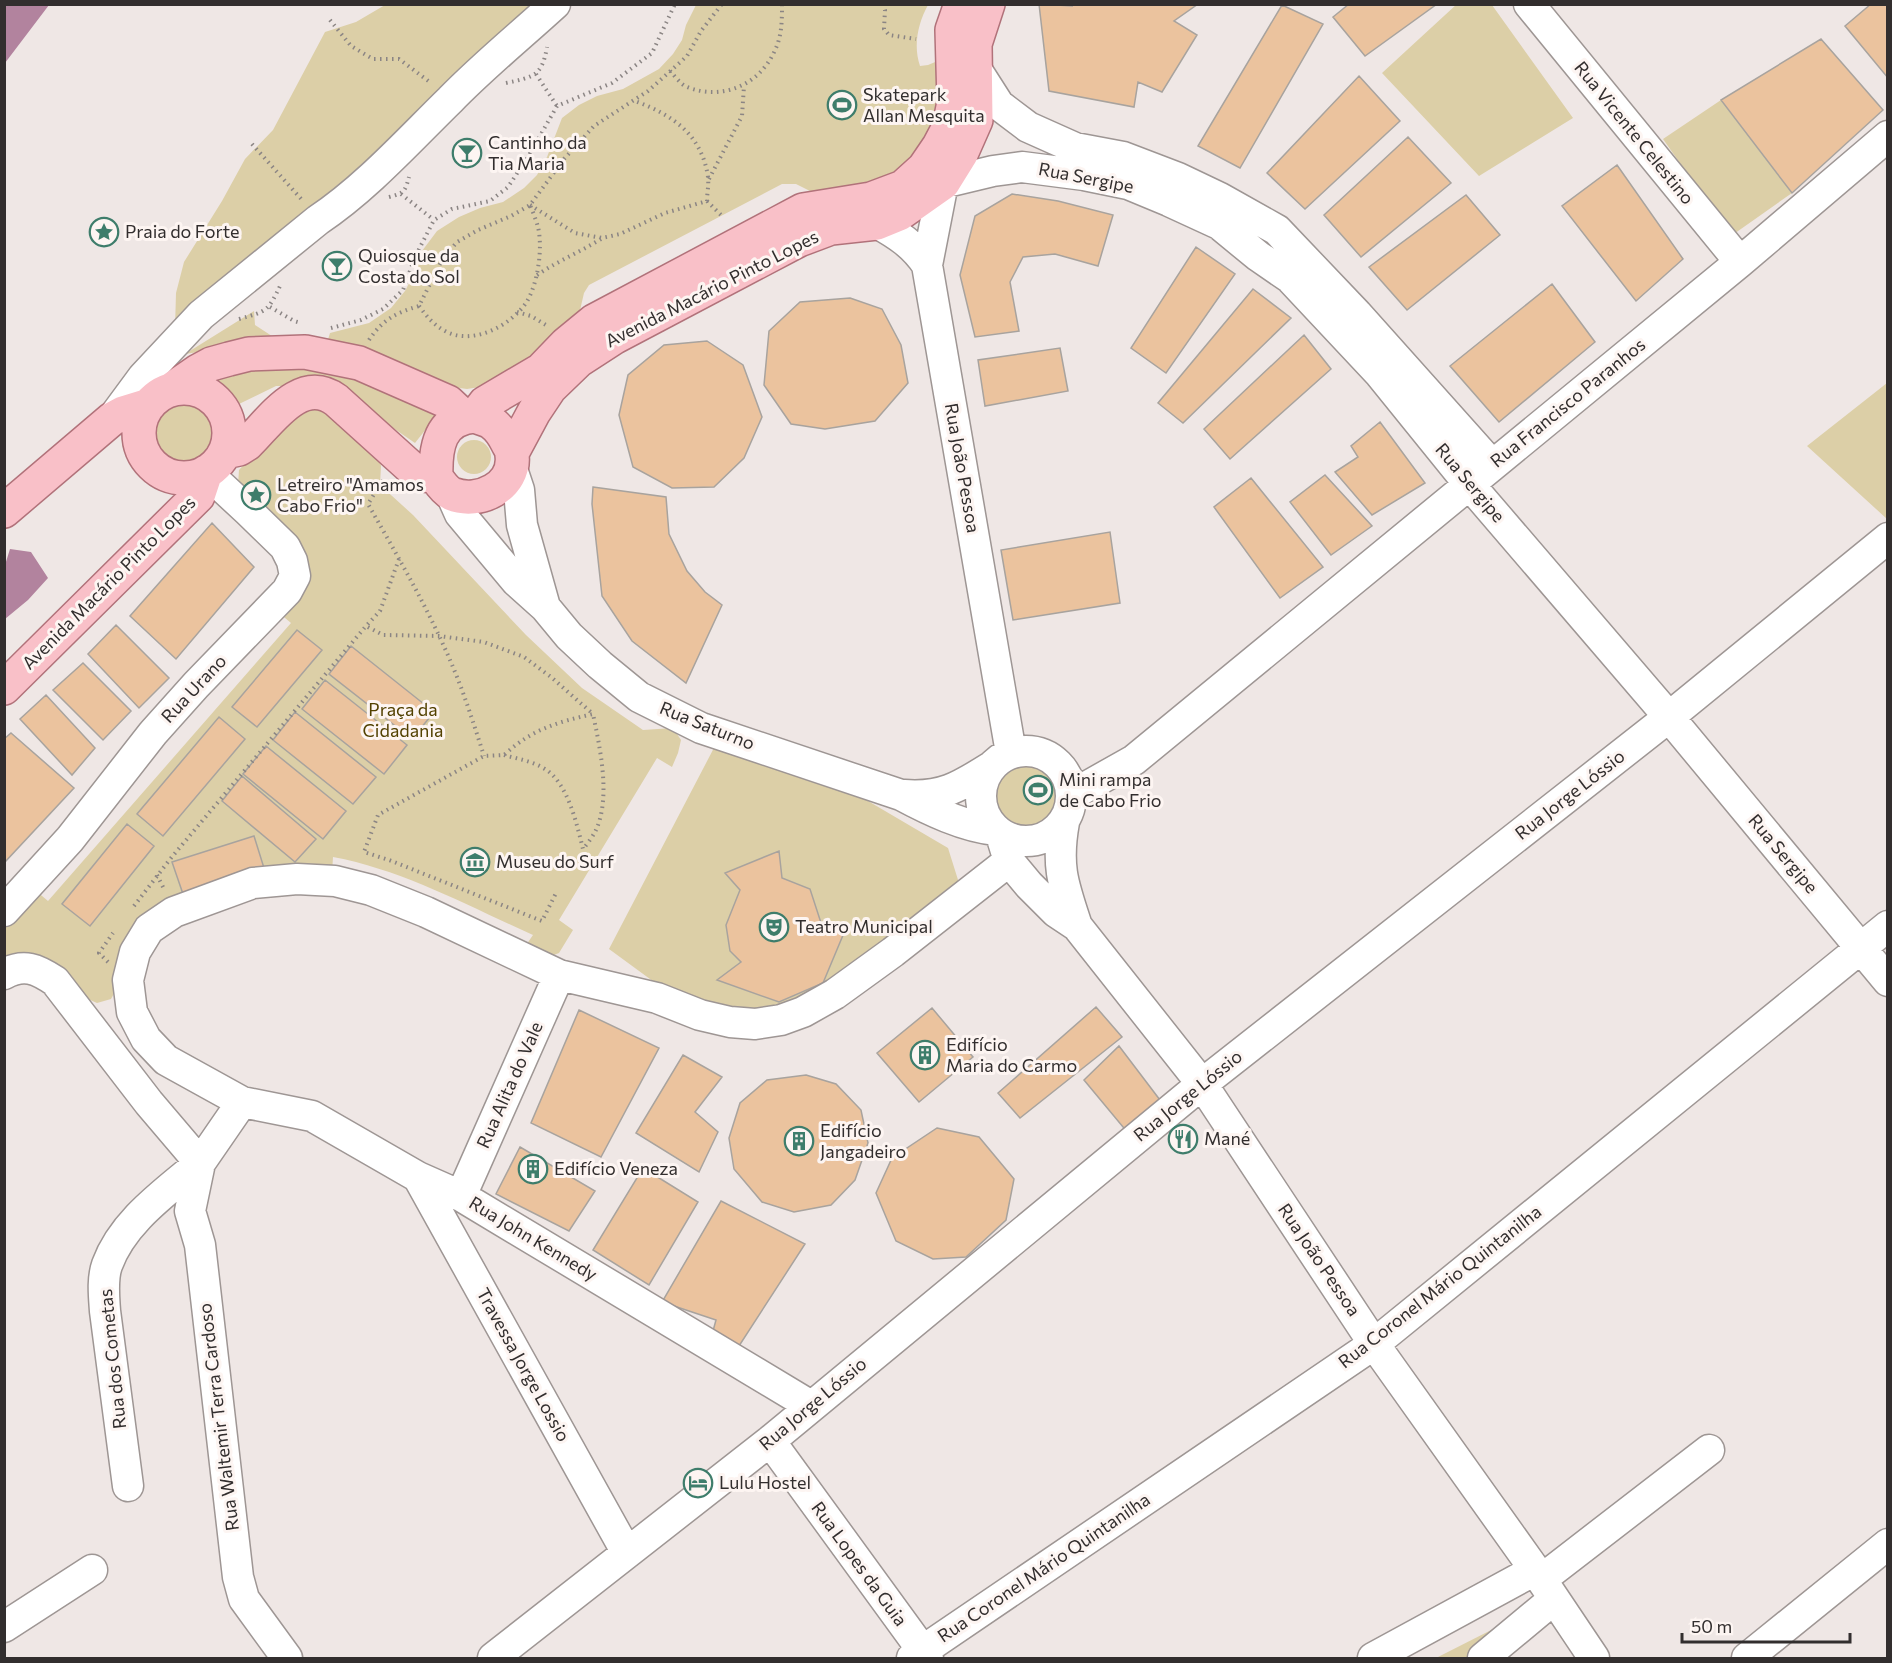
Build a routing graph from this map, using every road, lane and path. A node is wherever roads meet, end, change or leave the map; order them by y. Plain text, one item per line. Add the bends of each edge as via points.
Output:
1 (555, 4) edge
2 (675, 4) edge
3 (722, 4) edge
4 (782, 4) edge
5 (884, 4) edge
6 (961, 4) edge
7 (988, 4) edge
8 (1528, 4) edge
9 (330, 20) dead end
10 (916, 39) dead end
11 (976, 69) junction
12 (670, 71) junction
13 (536, 74) dead end
14 (744, 86) junction
15 (449, 100) junction
16 (635, 101) junction
17 (557, 105) junction
18 (1887, 136) edge
19 (252, 144) dead end
20 (708, 179) junction
21 (943, 183) junction
22 (401, 194) dead end
23 (707, 201) junction
24 (530, 205) junction
25 (723, 216) dead end
26 (318, 220) junction
27 (434, 220) junction
28 (877, 223) junction
29 (1277, 230) junction
30 (602, 238) junction
31 (1258, 256) junction
32 (1740, 262) junction
33 (927, 265) junction
34 (536, 276) junction
35 (419, 306) junction
36 (270, 307) dead end
37 (304, 338) junction
38 (359, 363) junction
39 (160, 397) junction
40 (470, 416) junction
41 (112, 419) junction
42 (512, 460) junction
43 (215, 462) junction
44 (1492, 465) junction
45 (1469, 484) junction
46 (443, 486) junction
47 (368, 504) dead end
48 (4, 511) edge
49 (1887, 538) edge
50 (399, 559) junction
51 (545, 606) junction
52 (366, 626) junction
53 (439, 636) junction
54 (4, 688) edge
55 (593, 714) junction
56 (1669, 717) junction
57 (504, 755) junction
58 (484, 756) junction
59 (1001, 760) junction
60 (901, 795) junction
61 (1068, 808) junction
62 (1002, 842) junction
63 (556, 893) dead end
64 (131, 910) dead end
65 (4, 911) edge
66 (1077, 926) junction
67 (1887, 926) edge
68 (118, 927) dead end
69 (1860, 948) junction
70 (4, 974) edge
71 (559, 975) junction
72 (128, 980) junction
73 (1887, 981) edge
74 (1202, 1084) junction
75 (242, 1102) junction
76 (200, 1163) junction
77 (418, 1177) junction
78 (461, 1196) junction
79 (1374, 1344) junction
80 (811, 1406) junction
81 (770, 1441) junction
82 (1709, 1450) dead end
83 (128, 1486) dead end
84 (1887, 1544) edge
85 (627, 1553) junction
86 (92, 1570) dead end
87 (1544, 1583) junction
88 (4, 1627) edge
89 (921, 1656) edge
90 (287, 1659) edge
91 (493, 1659) edge
92 (1373, 1659) edge
93 (1483, 1659) edge
94 (1594, 1659) edge
95 (1747, 1659) edge

1 - 15 street
2 - 17 path via 652,52 612,83
3 - 12 path via 687,56
4 - 14 path via 775,52
5 - 10 path via 884,29 889,35
6 - 40 main road, Avenida Macário Pinto Lopes via 952,30 954,102 949,127 924,168 903,188 871,199 803,210 594,321 541,370 485,402
7 - 11 main road, Avenida Macário Pinto Lopes via 975,44
8 - 32 street, Rua Vicente Celestino
9 - 15 path via 351,46 373,59 399,59
11 - 21 main road, Avenida Macário Pinto Lopes via 976,120
11 - 29 street, Rua Sergipe via 999,105 1028,127 1075,148 1123,157 1178,178
12 - 14 path via 685,86 705,92 724,93
12 - 16 path
13 - 17 path
14 - 20 path via 742,116
15 - 26 street via 338,207
16 - 20 path via 680,124 700,148
16 - 24 path via 594,126
17 - 27 path via 508,187 490,201 452,210
18 - 32 street, Rua Francisco Paranhos
19 - 26 path
20 - 23 path
21 - 28 main road, Avenida Macário Pinto Lopes via 921,201
21 - 31 street, Rua Sergipe via 1022,166 1128,184 1219,224
21 - 33 street, Rua João Pessoa
22 - 27 path
23 - 25 path
23 - 30 path
24 - 30 path via 576,233
24 - 34 path via 538,228
24 - 35 path via 457,242 442,260
26 - 41 street via 201,315 143,378
27 - 37 path via 403,290 383,309
28 - 33 street via 909,243
28 - 42 main road, Avenida Macário Pinto Lopes via 831,228 799,240 615,337 578,361 550,388 534,412
29 - 31 street
29 - 44 street, Rua Sergipe
30 - 34 path
31 - 45 street, Rua Sergipe via 1290,278 1335,325
32 - 44 street, Rua Francisco Paranhos
33 - 59 street, Rua João Pessoa
34 - 35 path via 526,303 492,331 469,336 448,333 430,322
35 - 38 path via 397,312 377,328
36 - 37 path via 294,321
37 - 38 main road
37 - 39 main road via 211,364
38 - 40 main road via 448,402
39 - 41 main road
39 - 43 main road via 187,388 201,391 219,404 229,423 229,438
39 - 43 main road via 142,416 138,430 145,456 154,467 179,478 193,477
40 - 42 main road via 492,422 503,433
40 - 46 main road, Avenida Macário Pinto Lopes via 443,431 435,459
41 - 48 main road
42 - 46 main road, Avenida Macário Pinto Lopes via 504,481 495,491 482,496 468,497
42 - 51 street, Rua Saturno via 522,525
43 - 46 main road, Avenida Macário Pinto Lopes via 247,444 290,400 315,391 336,400 417,474
43 - 54 main road, Avenida Macário Pinto Lopes via 198,496
43 - 65 street, Rua Urano via 248,510 285,547 294,576 287,591 153,733 70,839
44 - 45 street, Rua Francisco Paranhos
45 - 56 street, Rua Sergipe
45 - 61 street, Rua Francisco Paranhos via 1134,760
46 - 51 street, Rua Saturno via 460,514 516,581
47 - 50 path
49 - 56 street, Rua Jorge Lóssio
50 - 52 path via 380,611
50 - 53 path
51 - 60 street, Rua Saturno via 569,636 639,697 701,728
52 - 53 path via 382,635
52 - 64 path
53 - 55 path via 484,642 524,657
53 - 58 path
55 - 57 path via 537,731
55 - 57 path via 603,807 596,830 584,849 574,810 548,770
56 - 69 street, Rua Sergipe
56 - 74 street, Rua Jorge Lóssio
57 - 58 path
58 - 63 path via 378,815 364,852 542,921
59 - 60 street, Rua Saturno via 945,793
59 - 61 street via 1025,751 1039,752 1052,759 1070,781
59 - 62 street via 981,788 981,800 983,811
60 - 62 street, Rua Saturno
61 - 62 street via 1054,832 1042,839
61 - 66 street, Rua João Pessoa via 1059,863
62 - 66 street, Rua João Pessoa via 1042,900
62 - 71 street via 866,973 811,1007 781,1020 730,1022 657,998
66 - 74 street, Rua João Pessoa
67 - 69 street, Rua Coronel Mário Quintanilha
68 - 72 path via 99,953
69 - 73 street, Rua Sergipe
69 - 79 street, Rua Coronel Mário Quintanilha
70 - 76 street via 24,967 55,981
71 - 72 street via 371,890 335,881 297,879 253,883 174,912 149,929 135,952
71 - 78 street, Rua Alita do Vale
72 - 75 street via 132,1012 146,1040 166,1060
74 - 79 street, Rua João Pessoa
74 - 80 street, Rua Jorge Lóssio
75 - 76 street, Rua Waltemir Terra Cardoso
75 - 77 street, Rua John Kennedy via 312,1116
76 - 83 street, Rua dos Cometas via 144,1209 106,1266 105,1311
76 - 90 street, Rua Waltemir Terra Cardoso via 190,1210 200,1245 237,1577 244,1599
77 - 78 street, Rua John Kennedy
77 - 85 street, Travessa Jorge Lossio
78 - 80 street, Rua John Kennedy
79 - 87 street, Rua João Pessoa
79 - 89 street, Rua Coronel Mário Quintanilha
80 - 81 street, Rua Jorge Lóssio
81 - 85 street, Rua Jorge Lóssio
81 - 89 street, Rua Lopes da Guia
82 - 87 street
84 - 95 street
85 - 91 street, Rua Jorge Lóssio
86 - 88 street
87 - 92 street
87 - 93 street
87 - 94 street, Rua João Pessoa

